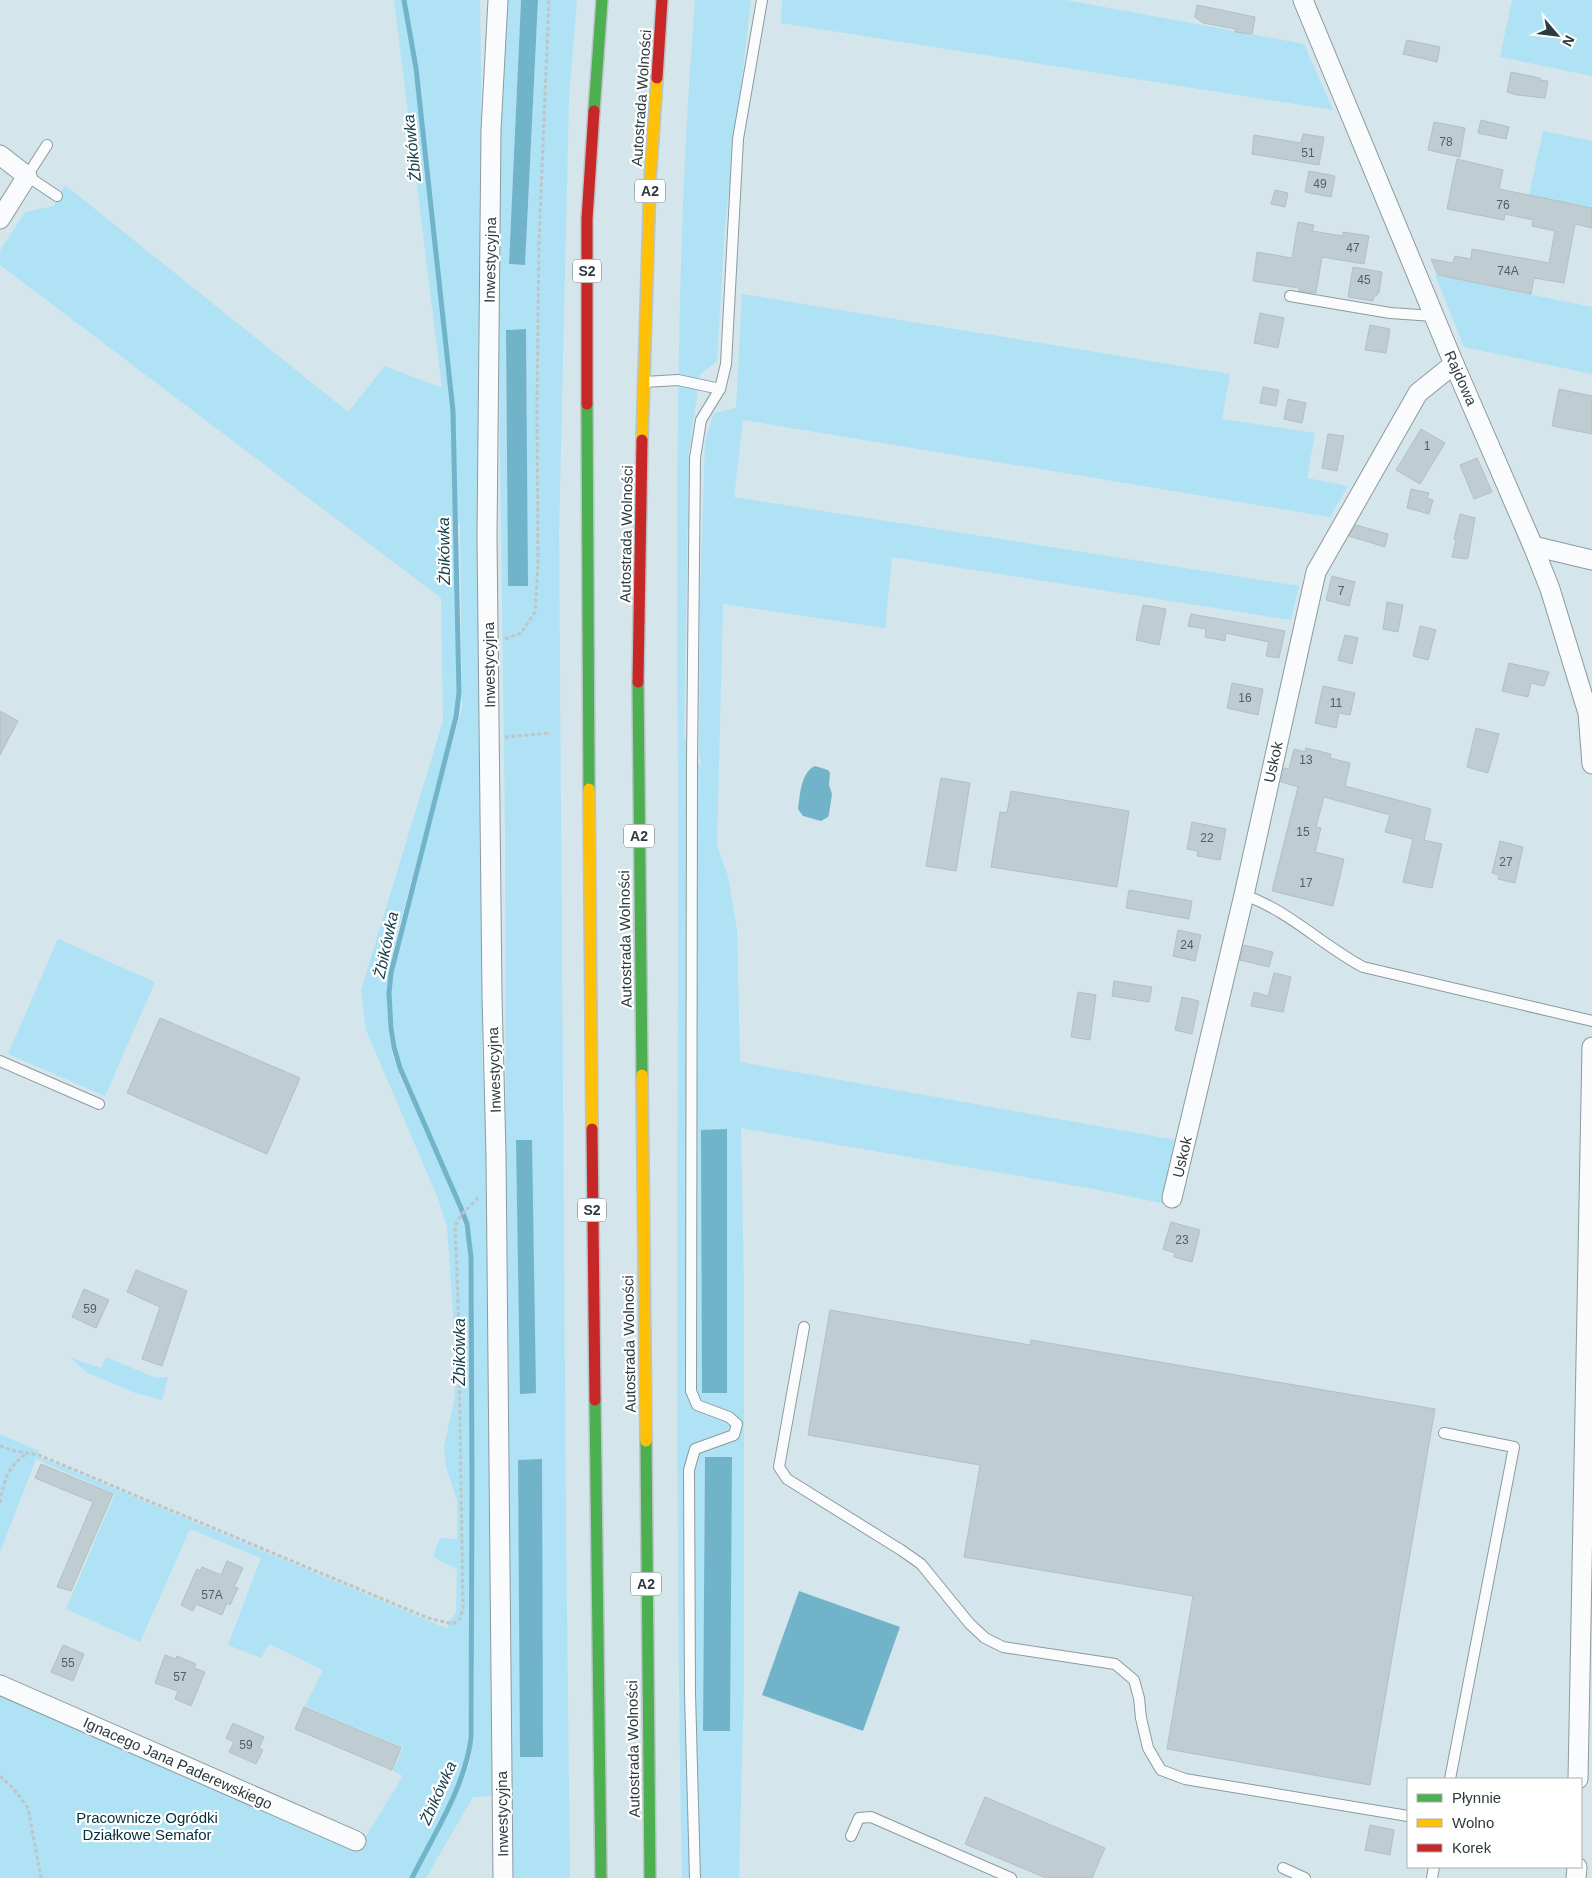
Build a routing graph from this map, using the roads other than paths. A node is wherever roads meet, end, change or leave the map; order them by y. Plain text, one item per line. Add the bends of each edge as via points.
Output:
1 (498, 0) edge
2 (602, 0) edge
3 (662, 0) edge
4 (762, 0) edge
5 (1304, 0) edge
6 (47, 145) dead end
7 (0, 155) edge
8 (27, 176) junction
9 (57, 196) dead end
10 (0, 219) edge
11 (1290, 296) dead end
12 (1434, 316) junction
13 (1454, 364) junction
14 (643, 382) junction
15 (720, 389) junction
16 (1533, 546) junction
17 (1592, 560) edge
18 (1592, 764) edge
19 (1244, 895) junction
20 (1592, 1021) edge
21 (1592, 1047) edge
22 (0, 1061) edge
23 (99, 1104) dead end
24 (1172, 1198) dead end
25 (804, 1327) dead end
26 (1444, 1433) dead end
27 (0, 1685) edge
28 (1450, 1778) edge
29 (1578, 1778) edge
30 (1407, 1816) edge
31 (851, 1836) dead end
32 (356, 1841) dead end
33 (1283, 1868) dead end
34 (503, 1878) edge
35 (601, 1878) edge
36 (650, 1878) edge
37 (695, 1878) edge
38 (1011, 1878) edge
39 (1305, 1878) edge

1 - 34 street, Inwestycyjna via 491,140 487,537
2 - 35 highway, S2 via 587,219 591,1100
3 - 14 highway, Autostrada Wolności / A2 via 650,180
4 - 15 lane via 738,139 726,364
5 - 12 street, Rajdowa
6 - 8 lane
7 - 8 street
8 - 9 lane
8 - 10 street
11 - 12 lane via 1390,313
12 - 13 street, Rajdowa
13 - 16 street, Rajdowa
13 - 19 street, Uskok via 1418,393 1316,572
14 - 15 lane via 678,380
14 - 36 highway, Autostrada Wolności / A2 via 638,704
15 - 37 lane via 701,420 695,458 691,1391 697,1405 729,1416 738,1424 734,1435 695,1449 689,1470
16 - 17 street
16 - 18 street, Rajdowa via 1550,589 1588,713
19 - 20 lane via 1265,902 1363,967
19 - 24 street, Uskok
21 - 29 street
22 - 23 lane
25 - 30 lane via 779,1466 787,1479 921,1564 985,1638 1003,1647 1114,1664 1134,1680 1148,1748 1161,1770 1185,1779
26 - 28 lane via 1514,1447
27 - 32 street, Ignacego Jana Paderewskiego
31 - 38 lane via 859,1818 871,1817
33 - 39 lane

